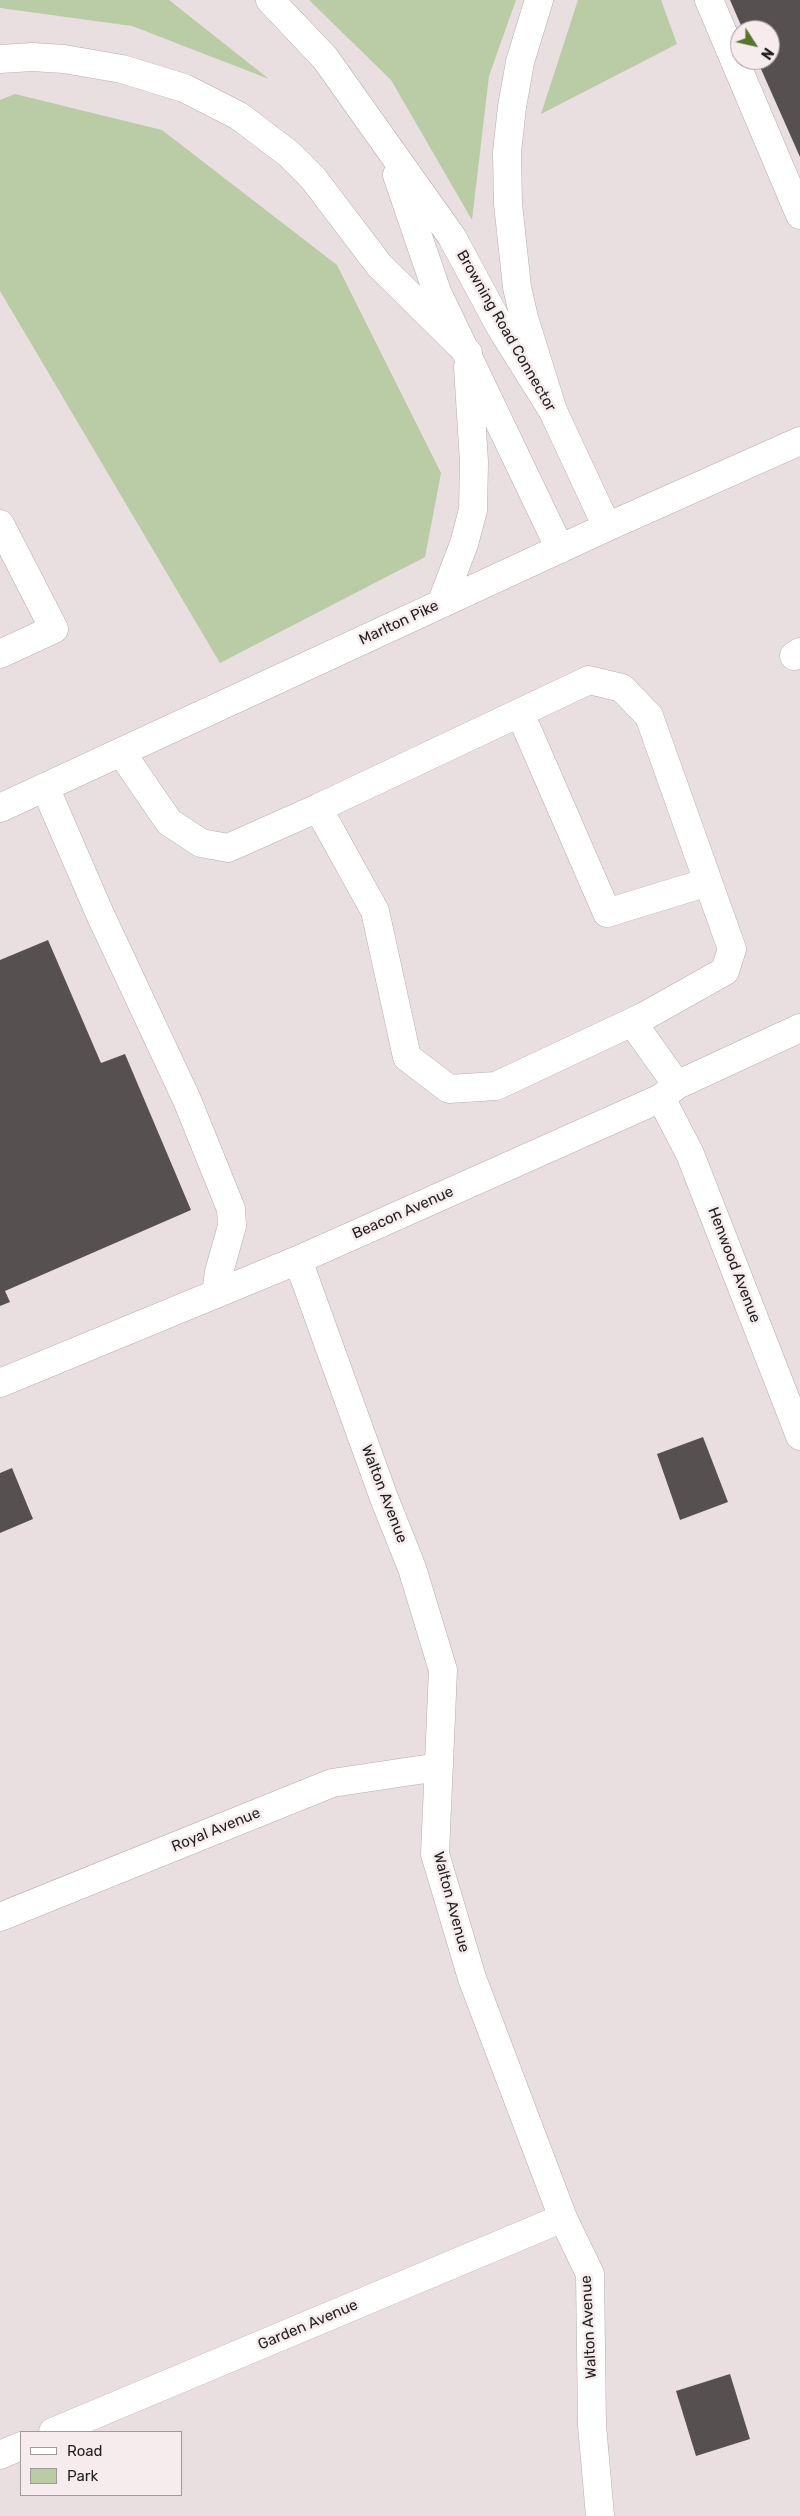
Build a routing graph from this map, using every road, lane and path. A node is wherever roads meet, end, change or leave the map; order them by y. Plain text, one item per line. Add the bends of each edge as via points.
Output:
1 (270, 0) edge
2 (539, 0) edge
3 (709, 0) edge
4 (0, 59) edge
5 (387, 145) junction
6 (800, 215) edge
7 (468, 353) junction
8 (553, 411) junction
9 (800, 441) edge
10 (0, 524) edge
11 (607, 527) junction
12 (560, 549) junction
13 (441, 604) junction
14 (0, 654) edge
15 (520, 713) junction
16 (121, 752) junction
17 (45, 787) junction
18 (0, 808) edge
19 (318, 808) junction
20 (708, 882) junction
21 (632, 1022) junction
22 (800, 1028) edge
23 (668, 1091) junction
24 (298, 1260) junction
25 (216, 1294) junction
26 (0, 1384) edge
27 (800, 1436) edge
28 (439, 1767) junction
29 (0, 1917) edge
30 (563, 2218) junction
31 (55, 2431) edge
32 (20, 2446) edge
33 (0, 2455) edge
34 (600, 2516) edge

1 - 5 main road, Browning Road Connector via 325,58
2 - 8 main road via 520,62 512,107 508,204 517,287
3 - 6 main road
4 - 7 main road via 48,58 122,69 184,88 239,116 313,178 379,265
5 - 7 main road, Browning Road Connector via 437,292
5 - 8 main road, Browning Road Connector via 452,237 501,328
7 - 12 main road, Browning Road Connector
7 - 13 main road via 474,462 473,510
8 - 11 main road, Browning Road Connector
9 - 11 main road, Marlton Pike
10 - 14 main road via 54,629
11 - 12 main road, Marlton Pike
12 - 13 main road, Marlton Pike
13 - 16 main road, Marlton Pike
15 - 19 main road
15 - 20 main road via 607,913
15 - 20 main road via 589,680 622,688 649,716
16 - 17 main road, Marlton Pike
16 - 19 main road via 169,822 201,843 228,848
17 - 18 main road, Marlton Pike
17 - 25 main road via 187,1100 231,1209 232,1226
19 - 21 main road via 375,911 407,1057 449,1088 496,1086
20 - 21 main road via 732,949 725,971
21 - 23 main road, Henwood Avenue
22 - 23 main road, Beacon Avenue
23 - 24 main road, Beacon Avenue
23 - 27 main road, Henwood Avenue
24 - 25 main road, Beacon Avenue
24 - 28 main road, Walton Avenue via 412,1568 443,1670
25 - 26 main road, Beacon Avenue
28 - 29 main road, Royal Avenue via 332,1783
28 - 30 main road, Walton Avenue via 435,1854 472,1978
30 - 31 main road, Garden Avenue
30 - 34 main road, Walton Avenue via 590,2274 592,2424
32 - 33 main road

